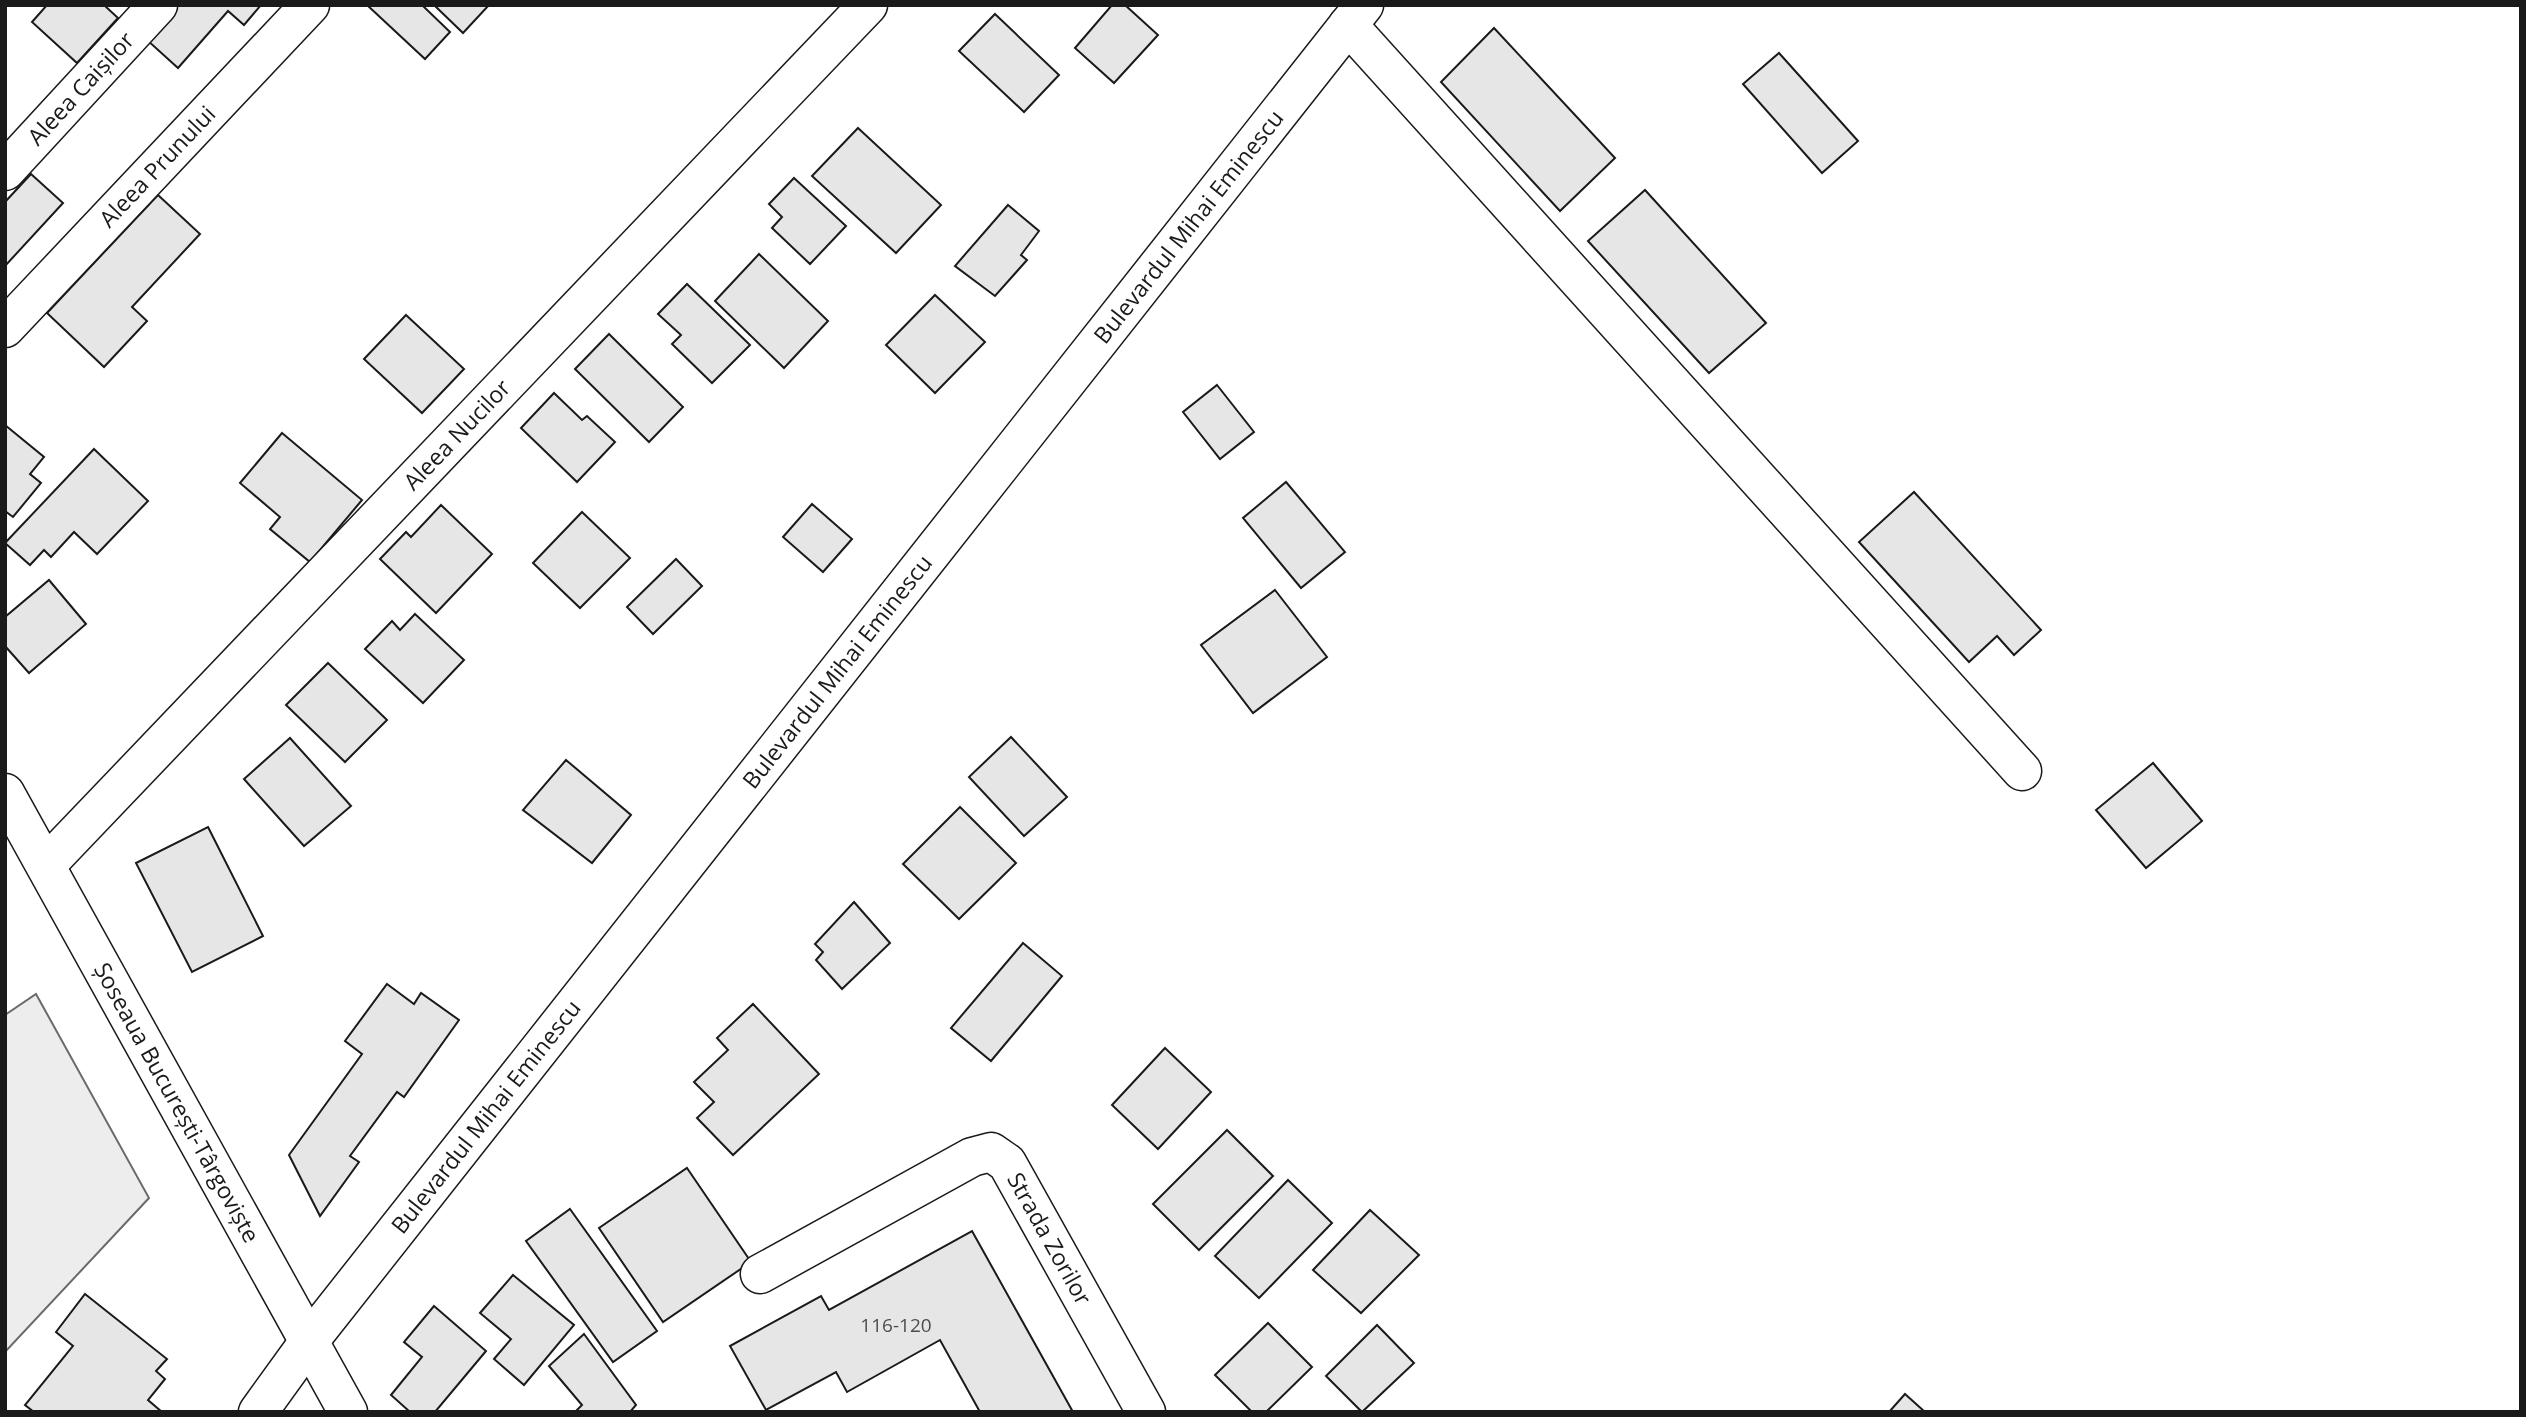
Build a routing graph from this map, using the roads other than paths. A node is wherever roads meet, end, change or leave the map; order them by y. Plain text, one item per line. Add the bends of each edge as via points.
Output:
1 (158, 5) edge
2 (310, 5) edge
3 (868, 5) edge
4 (1356, 15) edge
5 (5, 171) edge
6 (5, 328) edge
7 (2022, 771) dead end
8 (5, 793) edge
9 (46, 865) junction
10 (760, 1274) dead end
11 (310, 1340) junction
12 (258, 1412) edge
13 (348, 1412) edge
14 (1146, 1412) edge

1 - 5 street, Aleea Caișilor
2 - 6 street, Aleea Prunului
3 - 9 street, Aleea Nucilor
4 - 7 street
4 - 11 street, Bulevardul Mihai Eminescu
8 - 9 street, Șoseaua București-Târgoviște
9 - 11 street, Șoseaua București-Târgoviște
10 - 14 street, Strada Zorilor via 972,1157 991,1152 1007,1163
11 - 12 street, Bulevardul Mihai Eminescu
11 - 13 street, Șoseaua București-Târgoviște

